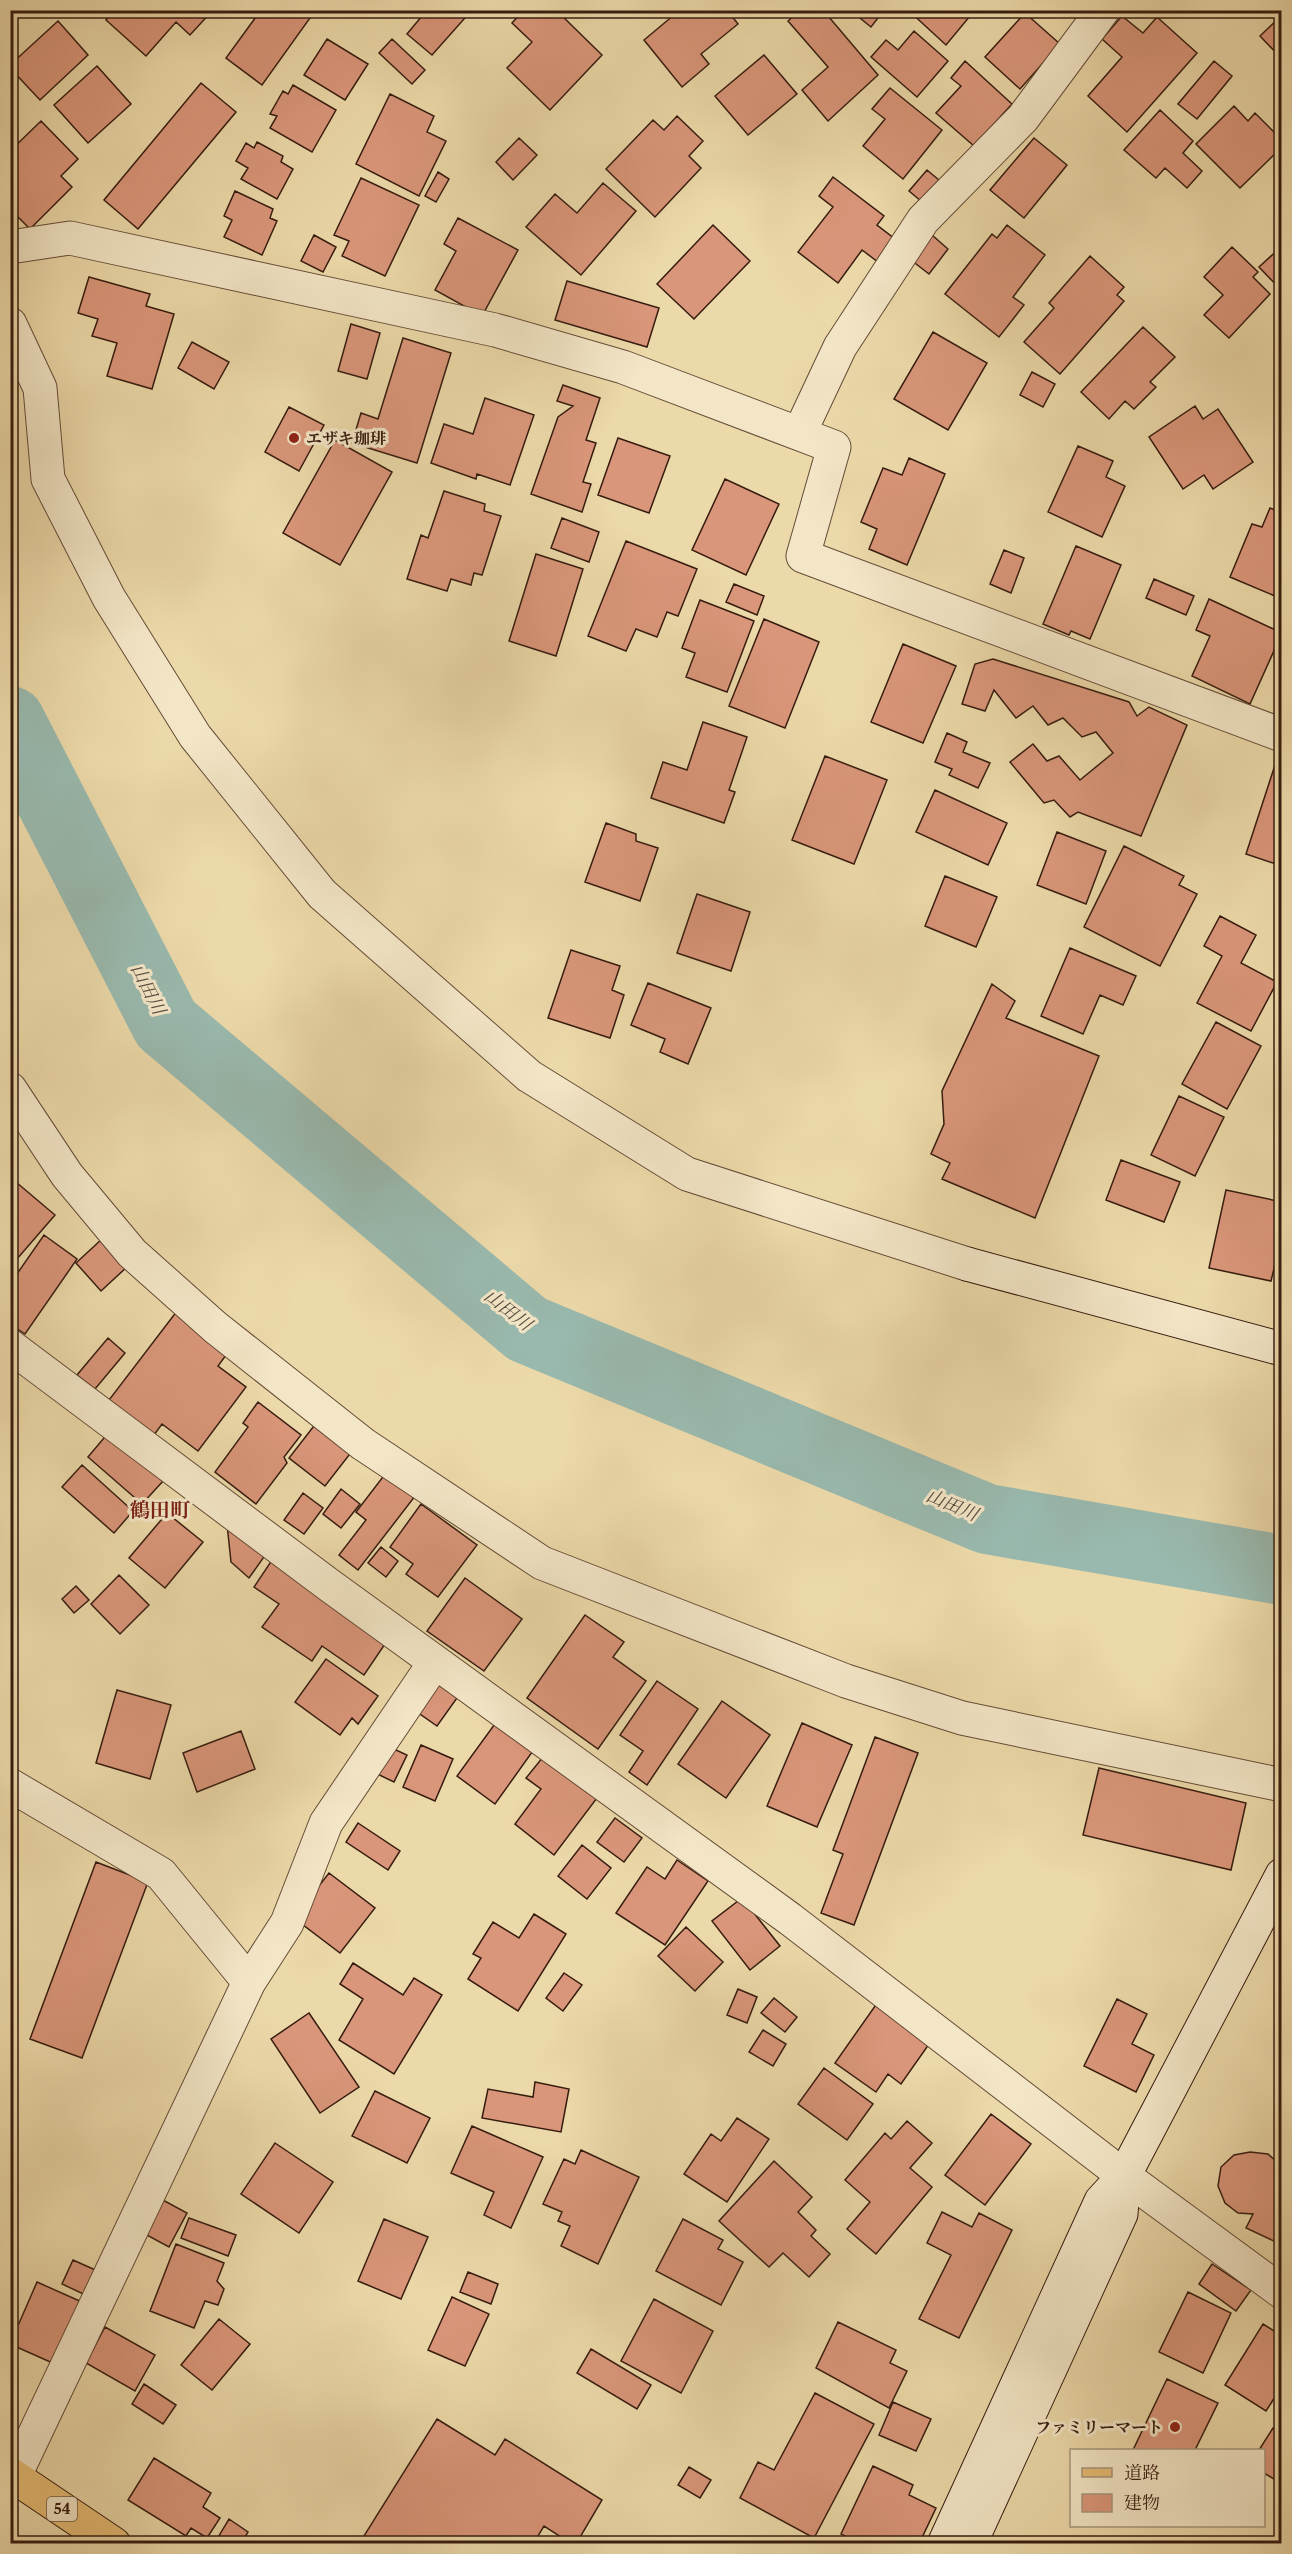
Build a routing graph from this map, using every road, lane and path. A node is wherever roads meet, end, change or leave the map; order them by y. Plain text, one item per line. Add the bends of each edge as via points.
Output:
1 (1103, 10) edge
2 (10, 247) edge
3 (10, 324) edge
4 (800, 432) junction
5 (1281, 735) edge
6 (10, 1089) edge
7 (10, 1346) edge
8 (1281, 1349) edge
9 (435, 1662) junction
10 (10, 1785) edge
11 (1281, 1785) edge
12 (1281, 1875) edge
13 (249, 1982) junction
14 (1124, 2176) junction
15 (1281, 2292) edge
16 (12, 2479) edge
17 (114, 2544) edge
18 (944, 2544) edge
19 (970, 2544) edge

1 - 4 street via 1023,118 923,220 840,347
2 - 4 street via 70,238 495,330 623,367
3 - 8 street via 40,388 48,479 110,598 195,736 322,894 529,1076 687,1174 968,1264
4 - 5 street via 834,447 804,556
6 - 11 street via 67,1175 132,1253 215,1327 363,1444 542,1563 846,1681 962,1718
7 - 9 street
9 - 13 street via 326,1823 287,1923
9 - 14 street via 790,1918
10 - 13 street via 161,1874
12 - 14 street
13 - 16 street
14 - 15 street
14 - 18 street via 1101,2201
14 - 19 street via 1121,2214
16 - 17 main road, 54

